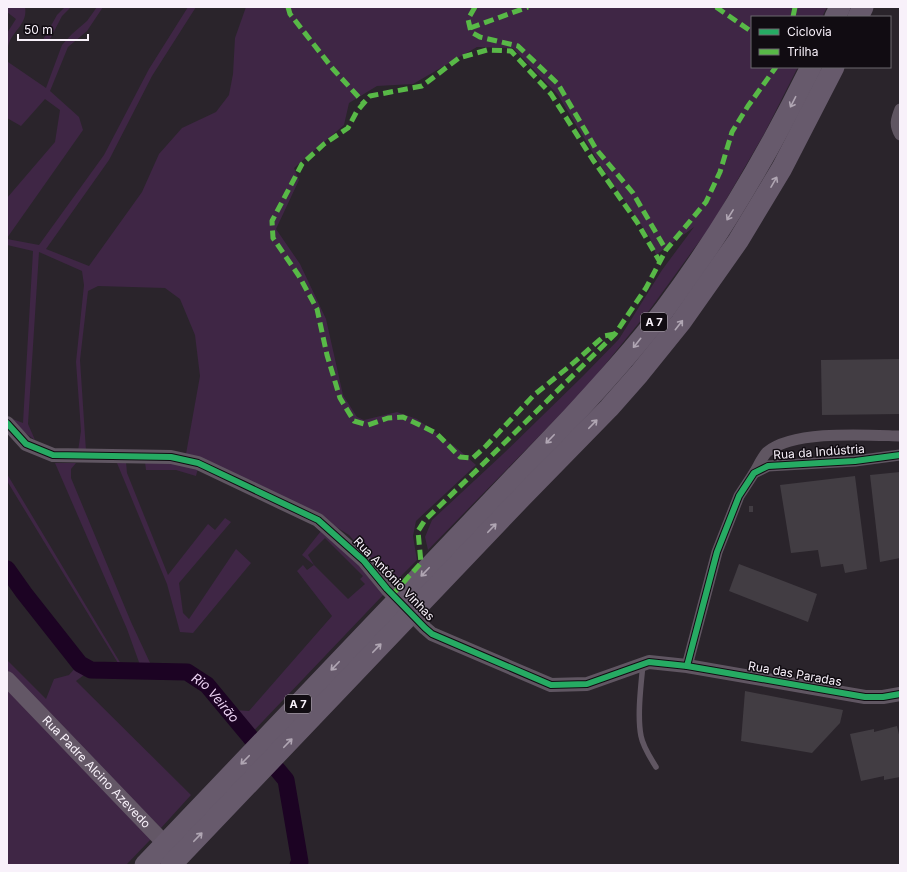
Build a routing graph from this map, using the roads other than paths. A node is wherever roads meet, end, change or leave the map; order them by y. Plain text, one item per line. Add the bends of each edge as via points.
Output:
1 (840, 7) edge
2 (863, 7) edge
3 (836, 16) edge
4 (858, 16) edge
5 (810, 68) edge
6 (834, 68) edge
7 (900, 109) edge
8 (900, 135) edge
9 (7, 423) edge
10 (900, 436) edge
11 (900, 455) edge
12 (754, 473) junction
13 (459, 550) junction
14 (643, 664) junction
15 (687, 666) junction
16 (7, 679) edge
17 (900, 694) edge
18 (656, 766) dead end
19 (145, 865) edge
20 (171, 865) edge
21 (185, 865) edge

1 - 3 highway
2 - 4 highway
5 -> 13 highway, A 7 via 739,200 696,266 624,358
13 -> 6 highway, A 7 via 624,391 681,322 757,211
7 - 8 street via 896,119
9 - 14 street, Rua António Vinhas via 26,444 53,455 171,457 198,463 318,520 364,561 387,589 432,634 551,686 587,684
10 - 12 street, Rua da Indústria via 844,435 796,439 766,453
11 - 12 street, Rua da Indústria via 855,461 768,466
12 - 15 street, Rua da Indústria via 739,496 717,552
13 -> 19 highway, A 7
20 -> 13 highway, A 7
14 - 15 street, Rua António Vinhas via 649,662
14 - 18 lane via 640,699 641,736
15 - 17 street, Rua das Paradas via 865,697
16 - 21 main road, Rua Padre Alcino Azevedo

